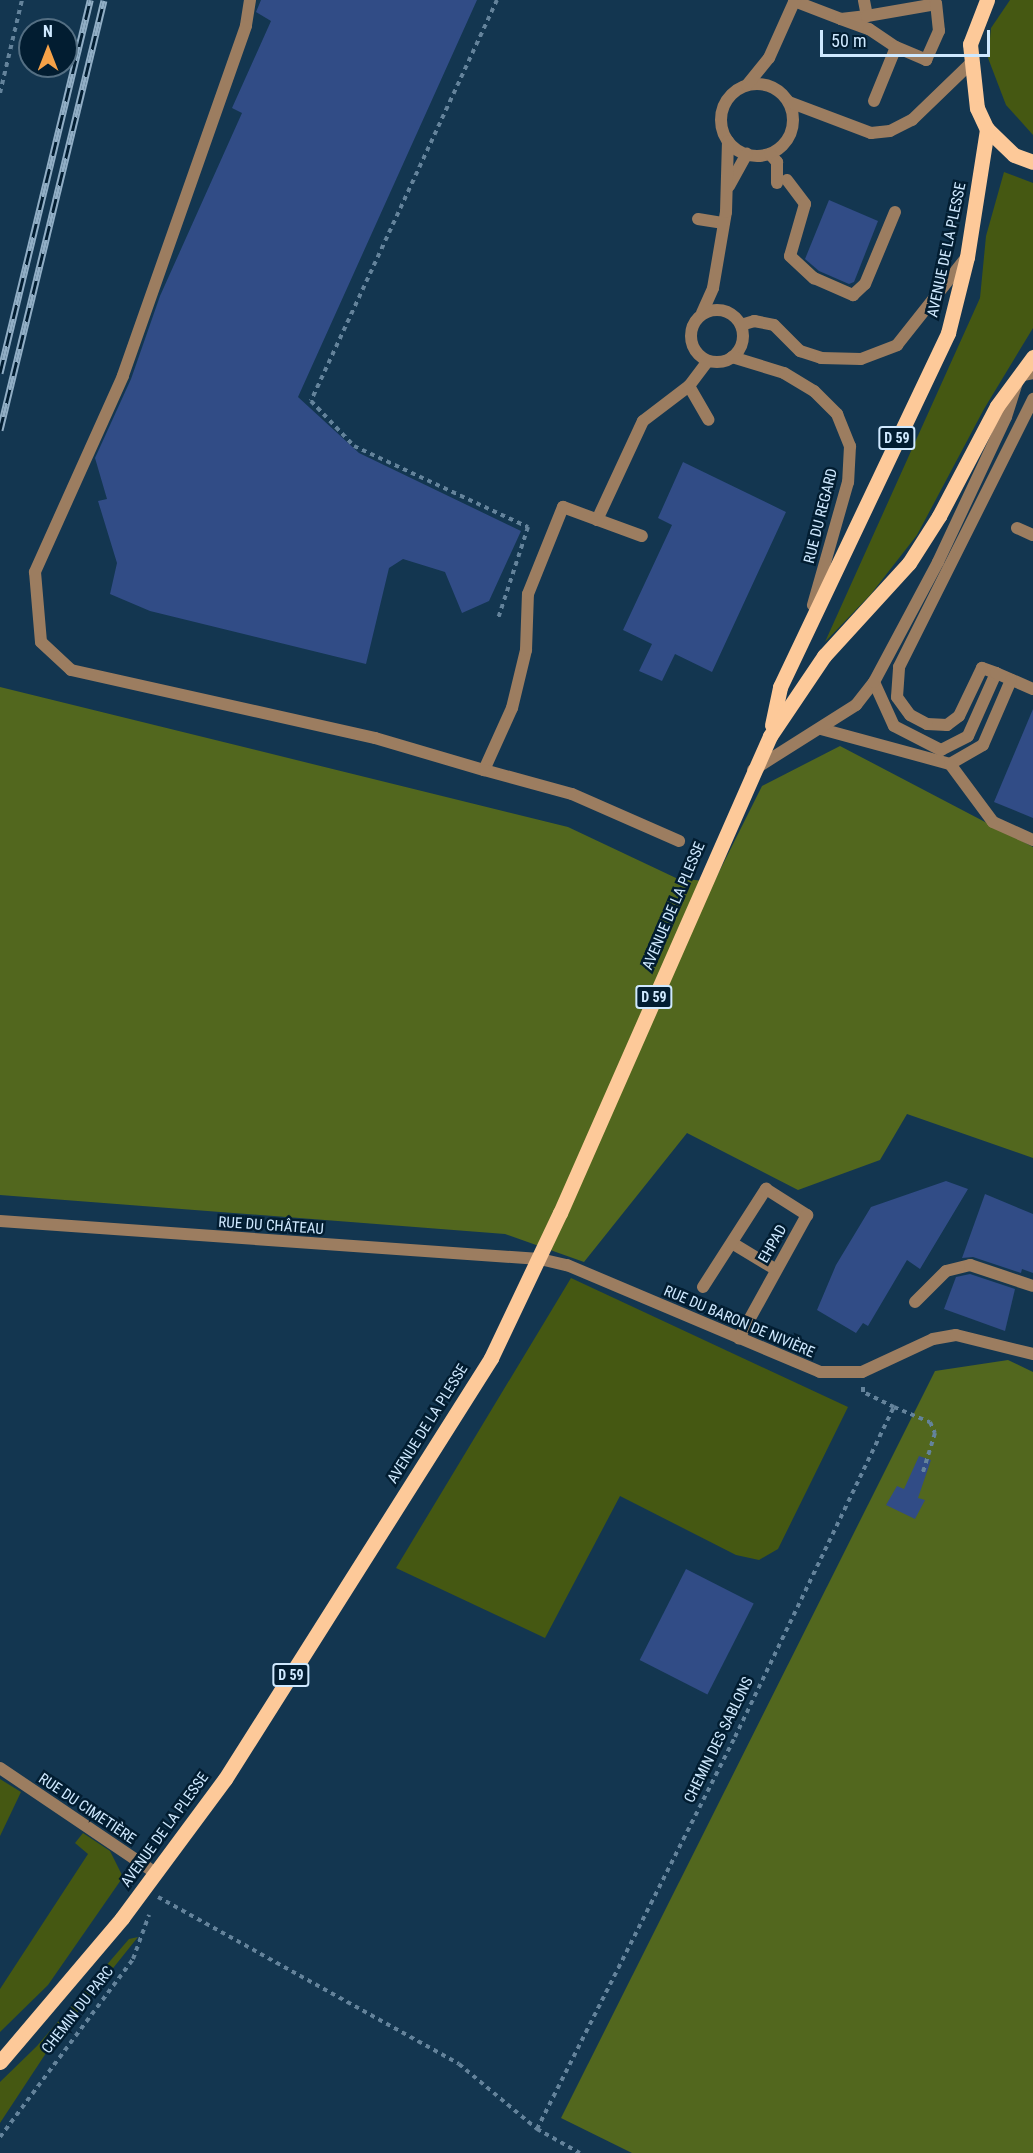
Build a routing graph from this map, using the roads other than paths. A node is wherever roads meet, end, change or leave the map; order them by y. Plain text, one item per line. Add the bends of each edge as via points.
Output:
1 (249, 0) edge
2 (864, 0) edge
3 (987, 0) edge
4 (794, 1) edge
5 (935, 2) edge
6 (867, 16) junction
7 (841, 19) junction
8 (896, 47) junction
9 (769, 58) junction
10 (970, 64) junction
11 (747, 85) junction
12 (771, 86) junction
13 (874, 101) dead end
14 (789, 102) junction
15 (987, 129) junction
16 (728, 141) junction
17 (747, 154) junction
18 (770, 154) junction
19 (1033, 162) edge
20 (728, 187) junction
21 (895, 212) dead end
22 (698, 219) dead end
23 (724, 223) junction
24 (967, 257) junction
25 (713, 288) junction
26 (727, 312) junction
27 (702, 313) junction
28 (741, 325) junction
29 (732, 357) junction
30 (1033, 357) edge
31 (708, 361) junction
32 (1026, 374) edge
33 (689, 386) junction
34 (1033, 399) edge
35 (709, 420) dead end
36 (597, 520) junction
37 (1017, 528) dead end
38 (1033, 535) edge
39 (642, 536) dead end
40 (805, 639) junction
41 (996, 673) junction
42 (1011, 680) junction
43 (874, 682) junction
44 (1033, 689) edge
45 (821, 729) junction
46 (770, 736) junction
47 (950, 764) junction
48 (484, 770) junction
49 (752, 770) junction
50 (1033, 840) edge
51 (679, 841) dead end
52 (0, 1221) edge
53 (732, 1243) junction
54 (540, 1259) junction
55 (775, 1269) junction
56 (1033, 1286) edge
57 (703, 1287) dead end
58 (915, 1302) dead end
59 (739, 1338) junction
60 (1033, 1354) edge
61 (0, 1768) edge
62 (157, 1874) junction
63 (0, 2062) edge

1 - 48 street via 246,26 123,376 35,572 41,642 71,670 375,738
2 - 6 street
3 - 10 main road via 977,18
4 - 7 street
4 - 9 street
5 - 6 street
5 - 8 street via 939,31 926,60
6 - 7 street
7 - 8 street via 869,29
8 - 13 street
9 - 11 street
9 - 12 street
10 - 14 street via 912,120 890,131 871,133
10 - 15 main road via 977,108
11 - 12 street
11 - 16 street via 737,90 723,108 723,131
12 - 14 street
14 - 18 street via 793,114 789,138
15 - 19 main road via 1014,155
15 - 24 main road, AVENUE DE LA PLESSE / D 59
16 - 17 street
16 - 20 street
17 - 18 street
17 - 20 street
18 - 21 street via 777,162 782,182 805,204 790,256 814,278 853,295 865,284
20 - 23 street
22 - 23 street
23 - 25 street
24 - 28 street via 897,345 861,359 821,358 800,351 774,325 754,321
24 - 40 main road, AVENUE DE LA PLESSE / D 59 via 948,333 830,577
25 - 26 street
25 - 27 street
26 - 27 street
26 - 28 street
27 - 31 street via 692,327 691,344
28 - 29 street via 742,343
29 - 31 street
29 - 40 street, RUE DU REGARD via 784,373 814,390 837,414 850,446 848,482
30 - 32 main road, AVENUE DE LA PLESSE / D 59
31 - 33 street
32 - 43 street via 943,552
32 - 46 main road, AVENUE DE LA PLESSE / D 59 via 997,406 939,516 909,563 824,656
33 - 35 street
33 - 36 street via 643,421
34 - 41 street via 899,667 897,697 910,715 927,724 947,725 959,716 982,668
36 - 39 street
36 - 48 street via 563,507 528,594 526,650 512,708
37 - 38 street
40 - 46 main road, AVENUE DE LA PLESSE / D 59 via 780,687
41 - 42 street
41 - 43 street via 968,736 941,750 894,726
42 - 44 street
42 - 47 street via 983,745
43 - 45 street via 856,705
45 - 47 street
45 - 49 street
46 - 49 main road, AVENUE DE LA PLESSE / D 59
47 - 50 street via 993,822
48 - 51 street via 572,794
49 - 54 main road, AVENUE DE LA PLESSE / D 59
52 - 54 street, RUE DU CHÂTEAU
53 - 55 street
53 - 55 street, EHPAD via 766,1189 807,1215
53 - 57 street, EHPAD
54 - 59 street, RUE DU BARON DE NIVIÈRE via 567,1265
54 - 62 main road, AVENUE DE LA PLESSE / D 59 via 491,1358 225,1779
55 - 59 street, EHPAD
56 - 58 street via 970,1265 946,1271
59 - 60 street, RUE DU BARON DE NIVIÈRE via 820,1372 862,1372 933,1339 956,1335
61 - 62 street, RUE DU CIMETIÈRE
62 - 63 main road, AVENUE DE LA PLESSE / D 59

